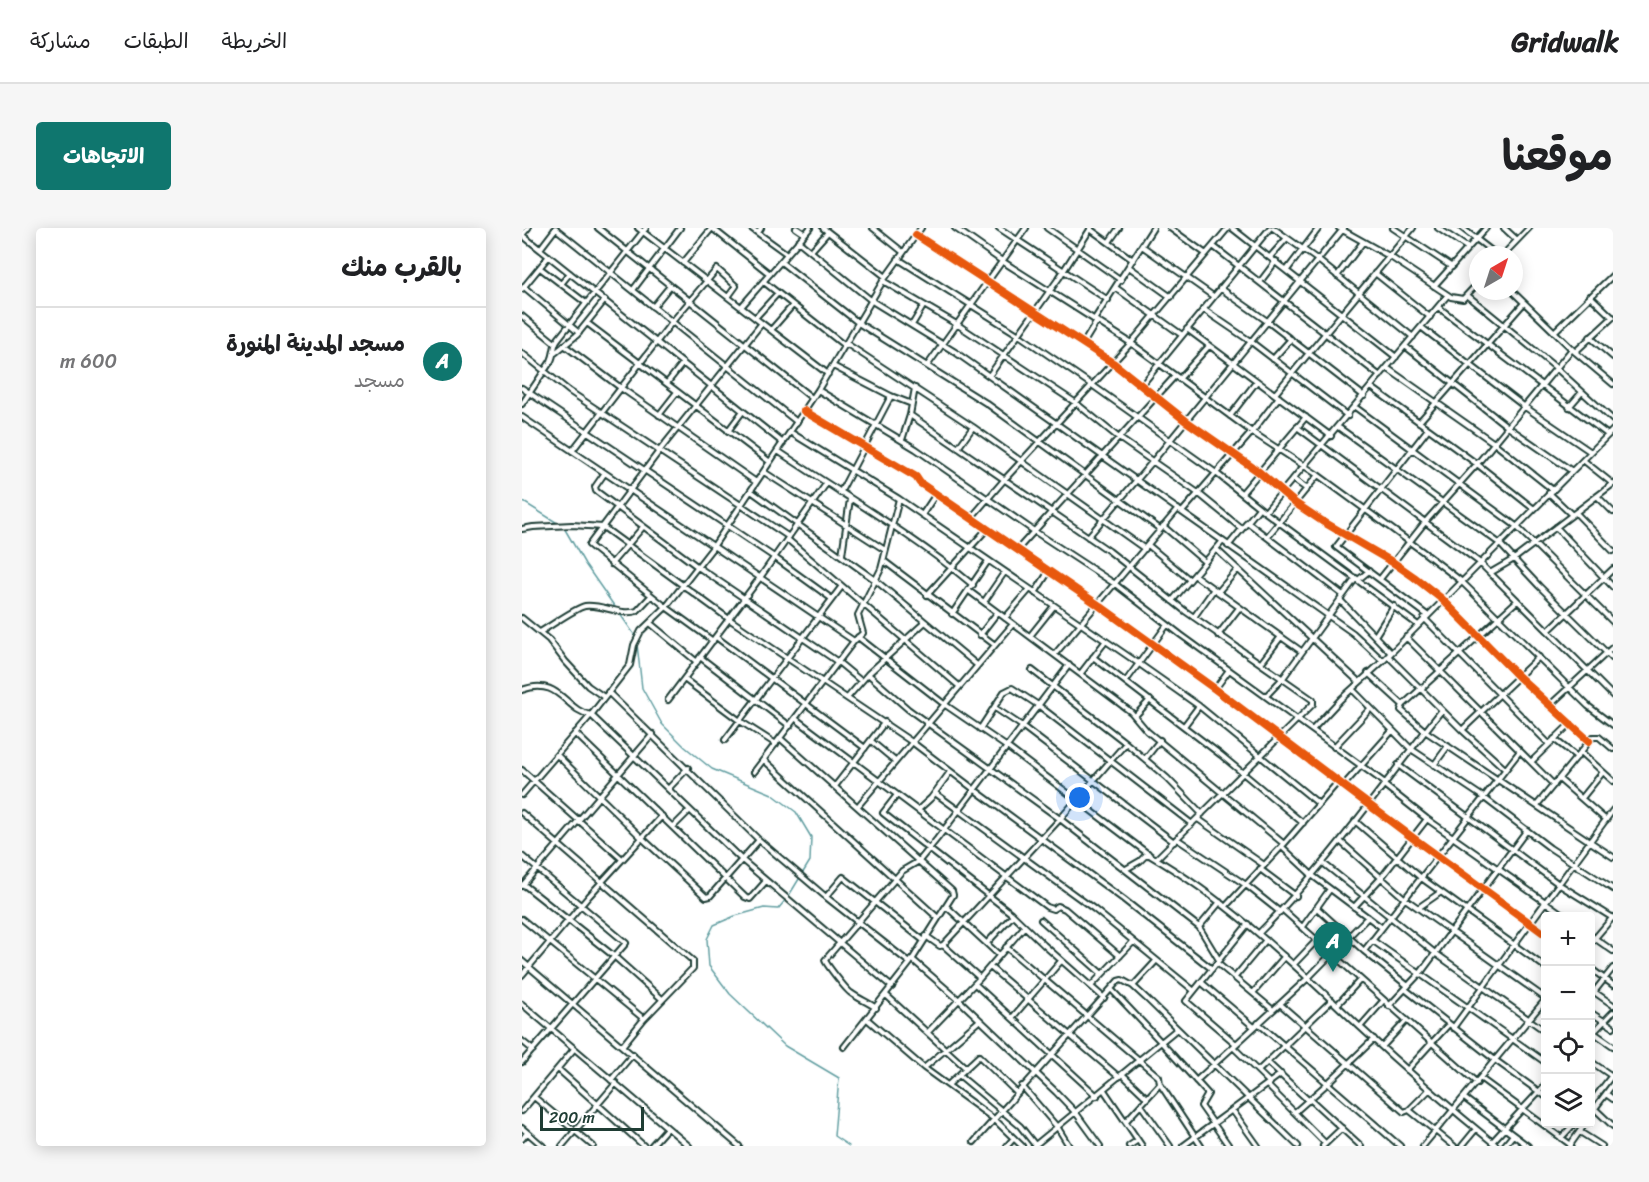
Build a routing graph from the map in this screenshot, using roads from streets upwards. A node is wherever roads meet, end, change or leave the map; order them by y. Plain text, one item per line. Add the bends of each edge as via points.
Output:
1 (528, 228) edge
2 (556, 228) edge
3 (598, 228) edge
4 (638, 228) edge
5 (680, 228) edge
6 (712, 228) edge
7 (751, 228) edge
8 (761, 228) edge
9 (796, 228) edge
10 (810, 228) edge
11 (823, 228) edge
12 (873, 228) edge
13 (955, 228) edge
14 (999, 228) edge
15 (1026, 228) edge
16 (1047, 228) edge
17 (1090, 228) edge
18 (1119, 228) edge
19 (1153, 228) edge
20 (1170, 228) edge
21 (1227, 228) edge
22 (1271, 228) edge
23 (1319, 228) edge
24 (1393, 228) edge
25 (1413, 228) edge
26 (1438, 228) edge
27 (1462, 228) edge
28 (1486, 228) edge
29 (1504, 228) edge
30 (1529, 228) edge
31 (1342, 229) edge
32 (645, 230) edge
33 (918, 230) edge
34 (828, 232) junction
35 (758, 233) junction
36 (805, 234) junction
37 (1406, 236) junction
38 (1287, 238) junction
39 (527, 239) junction
40 (1476, 239) junction
41 (1017, 240) junction
42 (1517, 240) junction
43 (798, 241) junction
44 (1109, 242) junction
45 (1363, 242) junction
46 (522, 245) edge
47 (1142, 246) junction
48 (1213, 246) junction
49 (1256, 246) junction
50 (1485, 246) edge
51 (1511, 246) edge
52 (1468, 248) junction
53 (540, 249) junction
54 (664, 249) junction
55 (1303, 249) junction
56 (1078, 250) junction
57 (626, 251) junction
58 (811, 251) junction
59 (903, 252) junction
60 (788, 254) junction
61 (1206, 254) junction
62 (549, 256) junction
63 (1389, 256) junction
64 (1270, 257) junction
65 (898, 259) junction
66 (1133, 260) junction
67 (1318, 260) junction
68 (1002, 261) junction
69 (1276, 261) junction
70 (781, 262) junction
71 (683, 264) junction
72 (1239, 266) junction
73 (1129, 267) junction
74 (1452, 267) junction
75 (540, 268) junction
76 (648, 269) junction
77 (1064, 270) junction
78 (1287, 270) junction
79 (610, 271) junction
80 (570, 273) junction
81 (1375, 273) junction
82 (770, 274) junction
83 (1613, 275) edge
84 (522, 276) edge
85 (1337, 276) junction
86 (1187, 277) junction
87 (885, 279) junction
88 (706, 280) junction
89 (1121, 280) junction
90 (528, 281) junction
91 (1301, 281) junction
92 (764, 282) junction
93 (987, 282) junction
94 (1259, 282) junction
95 (561, 284) junction
96 (670, 286) junction
97 (1434, 286) junction
98 (523, 288) edge
99 (1116, 288) junction
100 (1220, 288) junction
101 (633, 290) junction
102 (1050, 291) junction
103 (595, 292) junction
104 (778, 293) junction
105 (1357, 293) junction
106 (1467, 295) joint
107 (1213, 296) junction
108 (1448, 296) junction
109 (1590, 296) junction
110 (728, 297) junction
111 (1171, 297) junction
112 (605, 300) junction
113 (1108, 300) junction
114 (1521, 300) edge
115 (689, 301) junction
116 (872, 301) junction
117 (1284, 301) junction
118 (586, 303) junction
119 (1524, 303) junction
120 (793, 305) junction
121 (924, 305) junction
122 (971, 305) junction
123 (653, 307) junction
124 (741, 307) junction
125 (1438, 307) junction
126 (1203, 309) junction
127 (1035, 312) junction
128 (1341, 313) junction
129 (1155, 315) junction
130 (522, 316) edge
131 (1430, 317) junction
132 (1613, 317) edge
133 (755, 318) junction
134 (1096, 321) junction
135 (1267, 321) junction
136 (672, 322) junction
137 (587, 323) junction
138 (762, 323) junction
139 (860, 324) junction
140 (1504, 324) junction
141 (569, 325) junction
142 (912, 325) junction
143 (958, 325) junction
144 (1421, 327) junction
145 (1187, 329) junction
146 (771, 330) junction
147 (1554, 332) junction
148 (579, 333) junction
149 (1324, 333) junction
150 (1019, 335) junction
151 (1182, 335) junction
152 (1413, 337) junction
153 (1590, 337) junction
154 (1291, 339) junction
155 (1250, 341) junction
156 (555, 343) junction
157 (657, 343) junction
158 (1131, 343) junction
159 (943, 344) junction
160 (1083, 344) junction
161 (564, 345) junction
162 (744, 345) junction
163 (846, 345) junction
164 (1487, 345) junction
165 (1209, 346) junction
166 (1405, 346) junction
167 (1573, 350) junction
168 (522, 352) edge
169 (1308, 353) junction
170 (555, 354) junction
171 (1004, 356) junction
172 (1396, 357) junction
173 (1613, 357) edge
174 (1273, 359) junction
175 (641, 363) junction
176 (683, 363) junction
177 (1113, 363) junction
178 (1159, 363) junction
179 (1232, 364) junction
180 (1470, 364) junction
181 (728, 366) junction
182 (833, 366) junction
183 (927, 366) junction
184 (1555, 367) junction
185 (1388, 368) junction
186 (544, 372) junction
187 (1291, 373) junction
188 (828, 374) junction
189 (989, 376) junction
190 (1380, 376) junction
191 (1177, 378) junction
192 (1257, 381) junction
193 (667, 383) junction
194 (1453, 384) junction
195 (1613, 384) edge
196 (1092, 385) junction
197 (712, 386) junction
198 (1141, 386) junction
199 (1541, 386) junction
200 (1371, 387) junction
201 (522, 388) edge
202 (621, 388) junction
203 (915, 388) junction
204 (818, 390) junction
205 (677, 392) junction
206 (1582, 392) junction
207 (530, 394) junction
208 (891, 396) junction
209 (1277, 396) junction
210 (1364, 396) junction
211 (1205, 397) junction
212 (812, 398) junction
213 (1156, 398) junction
214 (1076, 403) junction
215 (522, 404) edge
216 (1436, 404) junction
217 (912, 405) junction
218 (696, 406) junction
219 (1355, 407) junction
220 (1525, 407) junction
221 (1569, 407) junction
222 (743, 411) junction
223 (804, 411) junction
224 (602, 412) junction
225 (659, 415) junction
226 (910, 415) junction
227 (1230, 416) junction
228 (1348, 416) junction
229 (522, 417) edge
230 (1306, 417) junction
231 (1137, 418) junction
232 (1613, 420) edge
233 (1186, 421) junction
234 (797, 422) junction
235 (1419, 422) junction
236 (1058, 423) junction
237 (876, 425) junction
238 (973, 426) junction
239 (1297, 427) junction
240 (1338, 427) junction
241 (1508, 427) junction
242 (678, 429) junction
243 (1428, 429) junction
244 (1613, 430) edge
245 (728, 431) junction
246 (790, 432) junction
247 (1252, 432) junction
248 (587, 433) junction
249 (1608, 435) junction
250 (1331, 436) junction
251 (1119, 438) junction
252 (902, 440) junction
253 (1170, 441) junction
254 (783, 443) junction
255 (1040, 443) junction
256 (1494, 443) junction
257 (1323, 445) junction
258 (1412, 447) junction
259 (864, 448) junction
260 (958, 448) junction
261 (1278, 449) junction
262 (660, 450) junction
263 (572, 451) junction
264 (778, 451) junction
265 (1591, 452) junction
266 (1233, 454) junction
267 (1102, 456) junction
268 (1583, 460) junction
269 (1022, 461) junction
270 (1153, 461) junction
271 (770, 462) junction
272 (1477, 464) junction
273 (1305, 466) junction
274 (1396, 469) junction
275 (853, 470) junction
276 (644, 471) junction
277 (1572, 471) junction
278 (764, 472) junction
279 (1259, 472) junction
280 (1216, 473) junction
281 (604, 474) junction
282 (1084, 475) junction
283 (1318, 475) junction
284 (1293, 479) junction
285 (1004, 480) junction
286 (1137, 480) junction
287 (756, 483) junction
288 (1460, 483) junction
289 (826, 484) junction
290 (1613, 484) edge
291 (1307, 489) junction
292 (1380, 490) junction
293 (630, 491) junction
294 (751, 491) junction
295 (1551, 491) junction
296 (840, 493) junction
297 (1198, 493) junction
298 (1242, 493) junction
299 (1282, 493) junction
300 (936, 494) junction
301 (1067, 494) junction
302 (1597, 496) junction
303 (899, 499) junction
304 (987, 499) junction
305 (850, 500) junction
306 (1120, 501) junction
307 (1443, 502) junction
308 (1295, 503) junction
309 (742, 504) junction
310 (813, 504) junction
311 (618, 508) junction
312 (1259, 508) junction
313 (1534, 509) junction
314 (1365, 510) junction
315 (1180, 511) junction
316 (1051, 512) junction
317 (1265, 512) junction
318 (1613, 512) edge
319 (1574, 514) junction
320 (922, 515) junction
321 (971, 518) junction
322 (1103, 520) junction
323 (1426, 521) junction
324 (1247, 522) junction
325 (1279, 522) junction
326 (798, 525) junction
327 (892, 525) junction
328 (603, 526) junction
329 (727, 526) junction
330 (1516, 526) junction
331 (643, 527) junction
332 (848, 527) junction
333 (1556, 527) junction
334 (1162, 528) junction
335 (522, 529) edge
336 (987, 529) junction
337 (1242, 529) junction
338 (1034, 531) junction
339 (1346, 534) junction
340 (1088, 537) junction
341 (1267, 537) junction
342 (788, 538) junction
343 (1222, 542) junction
344 (1409, 542) junction
345 (1499, 543) junction
346 (1534, 543) junction
347 (627, 545) junction
348 (1228, 546) junction
349 (713, 547) junction
350 (1146, 547) junction
351 (970, 548) junction
352 (1216, 549) junction
353 (885, 550) junction
354 (1017, 550) junction
355 (1613, 551) edge
356 (842, 555) junction
357 (774, 557) junction
358 (1514, 559) junction
359 (883, 560) junction
360 (988, 561) junction
361 (1205, 562) junction
362 (1479, 562) junction
363 (1394, 563) junction
364 (611, 564) junction
365 (698, 567) junction
366 (952, 567) junction
367 (1130, 567) junction
368 (1238, 569) junction
369 (1613, 569) edge
370 (1049, 571) junction
371 (1369, 571) junction
372 (1004, 573) junction
373 (1490, 573) junction
374 (1194, 575) junction
375 (1604, 578) junction
376 (759, 579) junction
377 (1357, 579) junction
378 (1380, 579) junction
379 (875, 580) junction
380 (1190, 580) junction
381 (1461, 581) junction
382 (1114, 584) junction
383 (972, 585) junction
384 (684, 586) junction
385 (842, 586) junction
386 (1613, 587) edge
387 (1030, 589) junction
388 (1216, 590) junction
389 (969, 591) junction
390 (1035, 593) junction
391 (927, 595) junction
392 (1344, 595) junction
393 (1586, 595) junction
394 (651, 596) junction
395 (744, 598) junction
396 (832, 599) junction
397 (1442, 599) junction
398 (1340, 600) junction
399 (1172, 601) junction
400 (1517, 601) junction
401 (984, 602) junction
402 (862, 604) junction
403 (1097, 604) junction
404 (1054, 606) junction
405 (1394, 606) junction
406 (666, 607) junction
407 (1239, 608) junction
408 (997, 613) junction
409 (952, 614) junction
410 (1566, 614) junction
411 (1328, 616) junction
412 (1426, 616) junction
413 (1194, 617) junction
414 (522, 618) edge
415 (817, 618) junction
416 (1005, 618) junction
417 (1498, 618) junction
418 (729, 619) junction
419 (1613, 622) edge
420 (650, 623) junction
421 (924, 623) junction
422 (1013, 624) junction
423 (1080, 625) junction
424 (1167, 625) junction
425 (1418, 625) junction
426 (1548, 631) junction
427 (540, 632) junction
428 (981, 634) junction
429 (1218, 635) junction
430 (1480, 635) junction
431 (1030, 636) junction
432 (1375, 636) junction
433 (803, 637) junction
434 (858, 637) junction
435 (1312, 637) junction
436 (1406, 637) junction
437 (1280, 638) junction
438 (714, 639) junction
439 (854, 641) junction
440 (905, 641) junction
441 (1106, 642) junction
442 (1153, 644) junction
443 (995, 645) junction
444 (1613, 647) edge
445 (1301, 651) junction
446 (1461, 653) junction
447 (1607, 653) junction
448 (1055, 654) junction
449 (1389, 654) junction
450 (700, 657) junction
451 (1093, 657) junction
452 (1539, 657) junction
453 (788, 658) junction
454 (885, 658) junction
455 (1613, 659) edge
456 (1383, 661) junction
457 (697, 662) junction
458 (838, 662) junction
459 (1138, 663) junction
460 (1260, 663) junction
461 (977, 665) junction
462 (1070, 665) junction
463 (1032, 670) dead end
464 (1229, 670) junction
465 (1440, 670) junction
466 (1587, 671) junction
467 (1081, 673) junction
468 (1368, 673) junction
469 (868, 674) junction
470 (1519, 677) junction
471 (1283, 678) junction
472 (684, 679) junction
473 (771, 679) junction
474 (861, 681) junction
475 (1126, 681) junction
476 (823, 682) junction
477 (1359, 682) junction
478 (1054, 685) junction
479 (959, 686) junction
480 (1569, 687) junction
481 (1215, 689) junction
482 (1352, 689) junction
483 (1421, 689) junction
484 (522, 690) edge
485 (608, 692) junction
486 (1501, 694) junction
487 (1266, 696) junction
488 (1613, 696) edge
489 (604, 698) junction
490 (847, 698) junction
491 (668, 700) dead end
492 (1150, 700) junction
493 (755, 701) junction
494 (807, 704) junction
495 (944, 704) junction
496 (1038, 705) junction
497 (1404, 705) junction
498 (1198, 706) junction
499 (1549, 706) junction
500 (995, 708) junction
501 (1370, 709) junction
502 (1442, 710) junction
503 (1482, 712) junction
504 (591, 715) junction
505 (1136, 716) junction
506 (796, 719) junction
507 (1298, 720) junction
508 (740, 721) junction
509 (885, 722) junction
510 (928, 724) junction
511 (1570, 724) junction
512 (1613, 725) edge
513 (790, 726) junction
514 (1022, 726) junction
515 (1184, 726) junction
516 (980, 729) junction
517 (1312, 730) junction
518 (1462, 730) junction
519 (1392, 731) junction
520 (1425, 731) junction
521 (575, 733) junction
522 (653, 734) junction
523 (1280, 737) junction
524 (781, 739) junction
525 (1554, 739) junction
526 (725, 740) dead end
527 (1160, 740) junction
528 (871, 741) junction
529 (1589, 741) junction
530 (912, 742) junction
531 (1126, 743) junction
532 (776, 744) junction
533 (1549, 744) junction
534 (1448, 746) junction
535 (1007, 747) junction
536 (1334, 747) junction
537 (865, 748) junction
538 (1411, 749) junction
539 (1613, 749) edge
540 (1520, 751) junction
541 (1581, 752) junction
542 (557, 754) junction
543 (634, 755) junction
544 (1261, 756) junction
545 (1576, 757) junction
546 (1145, 759) junction
547 (764, 760) junction
548 (1111, 760) junction
549 (895, 761) junction
550 (855, 762) junction
551 (1531, 762) junction
552 (1398, 765) junction
553 (1434, 765) junction
554 (1360, 766) junction
555 (688, 768) junction
556 (992, 769) junction
557 (1505, 769) junction
558 (522, 770) edge
559 (754, 772) dead end
560 (950, 772) junction
561 (1603, 772) junction
562 (618, 773) junction
563 (1243, 775) junction
564 (1497, 778) junction
565 (1559, 779) junction
566 (535, 780) junction
567 (878, 780) junction
568 (1094, 780) junction
569 (1613, 781) edge
570 (1338, 782) junction
571 (1384, 784) junction
572 (1554, 785) junction
573 (836, 786) junction
574 (1343, 786) junction
575 (668, 789) junction
576 (975, 790) junction
577 (935, 793) junction
578 (522, 795) edge
579 (600, 795) junction
580 (897, 795) junction
581 (1223, 795) junction
582 (1482, 797) junction
583 (1582, 798) junction
584 (1076, 801) junction
585 (1319, 804) junction
586 (1368, 804) junction
587 (1537, 805) junction
588 (858, 806) junction
589 (690, 810) junction
590 (918, 810) junction
591 (960, 810) junction
592 (1613, 810) edge
593 (522, 813) edge
594 (883, 813) junction
595 (1202, 814) junction
596 (662, 816) junction
597 (1467, 817) junction
598 (1610, 818) edge
599 (1060, 819) junction
600 (1198, 819) junction
601 (1427, 819) junction
602 (579, 821) junction
603 (1355, 821) junction
604 (876, 822) junction
605 (1303, 823) junction
606 (1192, 824) junction
607 (674, 828) junction
608 (944, 830) junction
609 (1527, 830) junction
610 (1452, 836) junction
611 (642, 838) junction
612 (1042, 838) junction
613 (1413, 838) junction
614 (759, 840) junction
615 (1175, 840) junction
616 (1340, 841) junction
617 (1590, 842) junction
618 (558, 845) junction
619 (1283, 845) junction
620 (928, 849) junction
621 (1512, 850) junction
622 (1148, 853) junction
623 (522, 856) edge
624 (1437, 856) junction
625 (1613, 857) edge
626 (1025, 858) junction
627 (1397, 858) junction
628 (1156, 859) junction
629 (622, 860) junction
630 (742, 860) junction
631 (919, 861) junction
632 (1323, 863) junction
633 (1574, 864) junction
634 (1264, 865) junction
635 (1498, 868) junction
636 (537, 869) junction
637 (1126, 869) junction
638 (1260, 869) junction
639 (1312, 876) junction
640 (1420, 877) junction
641 (726, 878) junction
642 (1007, 878) junction
643 (1381, 878) junction
644 (894, 880) junction
645 (766, 881) junction
646 (601, 883) junction
647 (522, 884) edge
648 (1245, 885) junction
649 (1560, 885) junction
650 (1483, 888) junction
651 (1330, 889) junction
652 (1613, 889) edge
653 (1441, 892) junction
654 (990, 896) junction
655 (1296, 896) junction
656 (826, 897) junction
657 (1364, 897) junction
658 (1404, 898) junction
659 (874, 902) junction
660 (1220, 902) junction
661 (1546, 903) junction
662 (581, 906) junction
663 (946, 906) junction
664 (1226, 906) junction
665 (1354, 907) junction
666 (1317, 908) junction
667 (1418, 908) junction
668 (1467, 910) junction
669 (1281, 911) junction
670 (1559, 912) edge
671 (1013, 915) junction
672 (1368, 917) junction
673 (1389, 917) junction
674 (1613, 917) edge
675 (938, 918) junction
676 (522, 920) edge
677 (569, 920) junction
678 (1041, 920) dead end
679 (857, 922) junction
680 (965, 922) junction
681 (1531, 923) junction
682 (1248, 924) junction
683 (1024, 927) junction
684 (1199, 927) junction
685 (1381, 927) junction
686 (1302, 928) junction
687 (1541, 931) edge
688 (1451, 932) junction
689 (1259, 933) junction
690 (1349, 937) junction
691 (925, 938) junction
692 (1595, 939) joint
693 (1266, 940) junction
694 (1372, 940) junction
695 (1316, 941) junction
696 (1133, 942) junction
697 (549, 943) junction
698 (839, 943) junction
699 (987, 943) junction
700 (943, 945) junction
701 (1515, 945) junction
702 (1006, 947) junction
703 (1364, 951) junction
704 (1613, 951) edge
705 (1435, 953) junction
706 (999, 955) junction
707 (1331, 955) junction
708 (1120, 956) junction
709 (1285, 956) junction
710 (615, 957) junction
711 (1061, 961) junction
712 (1156, 961) junction
713 (1218, 961) junction
714 (522, 962) edge
715 (911, 962) junction
716 (1294, 964) junction
717 (1500, 966) junction
718 (1544, 966) edge
719 (529, 967) junction
720 (990, 967) junction
721 (1613, 968) edge
722 (1212, 969) junction
723 (1595, 972) edge
724 (1420, 973) junction
725 (1102, 974) junction
726 (522, 975) edge
727 (1235, 977) junction
728 (980, 978) junction
729 (1308, 978) junction
730 (1604, 979) junction
731 (595, 980) junction
732 (1044, 980) junction
733 (1360, 981) junction
734 (1201, 982) junction
735 (975, 984) junction
736 (1613, 985) edge
737 (1091, 986) junction
738 (1133, 986) junction
739 (892, 987) junction
740 (1407, 987) junction
741 (1484, 987) junction
742 (1595, 987) edge
743 (1111, 989) junction
744 (1193, 990) junction
745 (1595, 992) edge
746 (1253, 993) junction
747 (886, 995) junction
748 (1541, 996) edge
749 (1104, 998) junction
750 (662, 999) junction
751 (1028, 999) junction
752 (959, 1000) junction
753 (1332, 1000) junction
754 (1383, 1001) junction
755 (522, 1004) edge
756 (1280, 1004) junction
757 (1541, 1004) edge
758 (573, 1005) junction
759 (1337, 1005) junction
760 (1613, 1005) edge
761 (1389, 1006) junction
762 (1469, 1007) junction
763 (876, 1008) junction
764 (1273, 1010) junction
765 (1613, 1012) edge
766 (1595, 1015) edge
767 (1086, 1016) junction
768 (1012, 1018) junction
769 (644, 1019) junction
770 (867, 1019) junction
771 (1530, 1019) junction
772 (980, 1020) junction
773 (1406, 1021) junction
774 (1604, 1021) junction
775 (1258, 1023) junction
776 (1306, 1026) junction
777 (1451, 1026) junction
778 (1254, 1027) junction
779 (1360, 1027) junction
780 (1541, 1027) edge
781 (1613, 1027) edge
782 (551, 1029) junction
783 (1177, 1029) junction
784 (1595, 1030) edge
785 (928, 1032) junction
786 (1595, 1035) edge
787 (1069, 1036) junction
788 (1514, 1038) junction
789 (1374, 1039) junction
790 (522, 1041) edge
791 (1161, 1042) junction
792 (1431, 1044) junction
793 (1234, 1045) junction
794 (623, 1046) junction
795 (1285, 1046) junction
796 (1613, 1046) edge
797 (844, 1047) dead end
798 (1382, 1047) junction
799 (574, 1049) junction
800 (946, 1049) junction
801 (533, 1050) junction
802 (633, 1054) junction
803 (1052, 1054) junction
804 (1140, 1059) junction
805 (1541, 1059) edge
806 (1495, 1060) junction
807 (522, 1062) edge
808 (1268, 1062) junction
809 (1214, 1064) junction
810 (1348, 1064) junction
811 (1595, 1065) edge
812 (924, 1068) junction
813 (966, 1068) junction
814 (558, 1069) junction
815 (1407, 1070) junction
816 (1258, 1071) junction
817 (1035, 1072) junction
818 (1281, 1074) junction
819 (959, 1075) junction
820 (1612, 1075) edge
821 (1121, 1076) junction
822 (1480, 1078) junction
823 (611, 1080) junction
824 (1196, 1081) junction
825 (616, 1083) junction
826 (1328, 1083) junction
827 (1477, 1083) junction
828 (1160, 1084) junction
829 (1269, 1084) junction
830 (1613, 1084) edge
831 (948, 1085) junction
832 (1022, 1086) junction
833 (1104, 1090) junction
834 (1429, 1090) junction
835 (1541, 1090) edge
836 (1539, 1092) junction
837 (1017, 1093) junction
838 (1595, 1094) edge
839 (1606, 1094) junction
840 (534, 1096) junction
841 (1097, 1096) junction
842 (1147, 1098) junction
843 (1250, 1098) junction
844 (1464, 1098) junction
845 (1613, 1099) edge
846 (1310, 1100) junction
847 (1141, 1105) junction
848 (597, 1106) junction
849 (1595, 1109) joint
850 (1409, 1110) junction
851 (1523, 1110) junction
852 (522, 1111) edge
853 (1001, 1111) junction
854 (1233, 1111) junction
855 (1454, 1111) junction
856 (1295, 1112) junction
857 (1076, 1113) junction
858 (994, 1119) junction
859 (1126, 1121) junction
860 (1214, 1124) junction
861 (1613, 1126) edge
862 (522, 1128) edge
863 (667, 1128) junction
864 (1058, 1128) junction
865 (1342, 1128) junction
866 (1570, 1128) edge
867 (1582, 1128) edge
868 (1505, 1129) junction
869 (1476, 1130) junction
870 (575, 1131) junction
871 (1436, 1132) junction
872 (1580, 1132) junction
873 (527, 1133) junction
874 (1513, 1135) junction
875 (1195, 1137) junction
876 (1014, 1138) junction
877 (1561, 1138) junction
878 (522, 1139) edge
879 (1138, 1140) junction
880 (974, 1142) dead end
881 (1492, 1142) junction
882 (1038, 1145) edge
883 (1098, 1145) edge
884 (1324, 1145) edge
885 (1570, 1145) edge
886 (543, 1146) edge
887 (562, 1146) edge
888 (593, 1146) edge
889 (644, 1146) edge
890 (651, 1146) edge
891 (689, 1146) edge
892 (739, 1146) edge
893 (1006, 1146) edge
894 (1022, 1146) edge
895 (1069, 1146) edge
896 (1129, 1146) edge
897 (1142, 1146) edge
898 (1170, 1146) edge
899 (1183, 1146) edge
900 (1201, 1146) edge
901 (1229, 1146) edge
902 (1258, 1146) edge
903 (1298, 1146) edge
904 (1361, 1146) edge
905 (1400, 1146) edge
906 (1423, 1146) edge
907 (1454, 1146) edge
908 (1462, 1146) edge
909 (1497, 1146) edge
910 (1504, 1146) edge
911 (1528, 1146) edge
912 (1602, 1146) edge

1 - 39 street via 522,235
2 - 53 street
2 - 79 street
3 - 57 street
4 - 32 street
5 - 54 street
6 - 71 street
6 - 82 street
7 - 35 street
8 - 35 street
9 - 36 street
10 - 36 street
11 - 34 street
12 - 59 street
13 - 68 street
14 - 41 street
15 - 41 street
16 - 56 street
17 - 44 street
17 - 56 street
18 - 44 street
19 - 47 street
20 - 61 street
21 - 48 street
21 - 49 street
22 - 38 street
22 - 49 street
23 - 55 street
24 - 37 street
25 - 37 street
26 - 52 street
27 - 40 street
28 - 40 street
29 - 42 street
30 - 42 street
31 - 45 street
31 - 67 street
32 - 54 street
32 - 57 street
33 - 59 street
33 - 93 street
34 - 58 street
34 - 87 street
35 - 60 street
36 - 43 street
37 - 63 street
37 - 74 street
38 - 55 street
38 - 64 street
39 - 46 street
39 - 53 street
40 - 50 street
40 - 52 street
41 - 68 street
41 - 77 street
42 - 51 street
43 - 58 street
43 - 60 street
44 - 66 street
45 - 63 street
45 - 85 street
47 - 66 street
47 - 86 street
48 - 61 street
48 - 72 street
49 - 64 street
49 - 72 street
52 - 74 street
53 - 62 street
54 - 71 street
54 - 76 street
55 - 67 street
55 - 78 street
56 - 77 street
56 - 89 street
57 - 76 street
57 - 79 street
58 - 116 street
59 - 65 street
60 - 70 street
61 - 86 street
62 - 75 street
62 - 80 street
63 - 81 street
63 - 97 street
64 - 69 street
65 - 87 street
65 - 122 street
66 - 73 street
67 - 85 street
67 - 91 street
68 - 93 street
68 - 102 street
69 - 78 street
69 - 94 street
70 - 82 street
70 - 139 street
71 - 88 street
72 - 94 street
72 - 100 street
73 - 89 street
73 - 111 street
74 - 97 street
75 - 90 street
75 - 95 street
76 - 96 street
76 - 101 street
77 - 102 street
77 - 113 street
78 - 91 street
79 - 101 street
79 - 103 street
80 - 95 street
80 - 103 street
81 - 105 street
81 - 131 street
82 - 92 street
83 - 109 street
84 - 90 street
85 - 105 street
86 - 107 street
86 - 111 street
87 - 116 street
87 - 121 street
88 - 110 street
88 - 110 street via 719,269 736,286
88 - 115 street
89 - 99 street
90 - 98 street
91 - 117 street
91 - 128 street
92 - 104 street
92 - 124 street
93 - 122 street
93 - 127 street
94 - 117 street
95 - 118 street
96 - 115 street
96 - 123 street
97 - 108 street
98 - 141 street
99 - 113 street
99 - 129 street
100 - 107 street
100 - 135 street
101 - 123 street
102 - 127 street
102 - 134 street
103 - 112 street
103 - 118 street
104 - 120 street
104 - 133 street
105 - 128 street
105 - 152 street
106 - 108 street via 1460,299
106 - 140 street
107 - 126 street
108 - 125 street
109 - 132 street
109 - 147 street
110 - 124 street
111 - 129 street
112 - 137 street
112 - 157 street
113 - 134 street
114 - 119 street
115 - 136 street
115 - 162 street
116 - 139 street
116 - 142 street
117 - 135 street
117 - 149 street
118 - 141 street
119 - 140 street
119 - 147 street
120 - 146 street
120 - 163 street
121 - 142 street
121 - 143 street
122 - 143 street
122 - 150 street
123 - 136 street
124 - 133 street
125 - 131 street
125 - 164 street
126 - 145 street
126 - 155 street
127 - 150 street
127 - 160 street
128 - 149 street
128 - 172 street
129 - 151 street
129 - 158 street
130 - 156 street
131 - 144 street
132 - 153 street
133 - 138 street
134 - 158 street
134 - 160 street
135 - 154 street
135 - 155 street
136 - 157 street
136 - 181 street
137 - 148 street
137 - 175 street
138 - 146 street
138 - 162 street
139 - 163 street
139 - 183 street
140 - 164 street
140 - 184 street
141 - 148 street
141 - 156 street
142 - 159 street
143 - 159 street
143 - 171 street
144 - 152 street
144 - 180 street
145 - 151 street
145 - 165 street
146 - 188 street
147 - 167 street
148 - 161 street
149 - 169 street
149 - 190 street
150 - 171 street
150 - 196 street
151 - 178 street
152 - 166 street
153 - 167 street
153 - 173 street
154 - 169 street
154 - 174 street
155 - 174 street
155 - 179 street
156 - 170 street
157 - 175 street
157 - 176 street
158 - 177 street
158 - 178 street
159 - 183 street
159 - 189 street
160 - 177 street
161 - 170 street
161 - 202 street
162 - 181 street
162 - 212 street
163 - 182 street
163 - 203 street
164 - 180 street
164 - 199 street
165 - 179 street
165 - 191 street
166 - 172 street
166 - 194 street
167 - 184 street
167 - 195 street
168 - 186 street
169 - 187 street
169 - 210 street
170 - 186 street
171 - 189 street
171 - 214 street
172 - 185 street
174 - 187 street
175 - 193 street
175 - 202 street
176 - 193 street
176 - 197 street
177 - 196 street
177 - 198 street
178 - 191 street
178 - 198 street
179 - 192 street
179 - 211 street
180 - 194 street
180 - 220 street
181 - 197 street
181 - 234 street
182 - 188 street
182 - 208 street
183 - 255 street
184 - 199 street
184 - 206 street
185 - 190 street
185 - 216 street
186 - 207 street
186 - 224 street
187 - 209 street
187 - 228 street
188 - 204 street
189 - 236 street
190 - 200 street
191 - 211 street
191 - 213 street
192 - 209 street
192 - 227 street
193 - 205 street
194 - 216 street
194 - 241 street
196 - 214 street
196 - 231 street
197 - 218 street
197 - 222 street
198 - 213 street
199 - 220 street
199 - 221 street
200 - 210 street
200 - 235 street
201 - 207 street
202 - 224 street
202 - 225 street
203 - 217 street
203 - 238 street
204 - 212 street
204 - 237 street
205 - 218 street
205 - 225 street
206 - 221 street
206 - 232 street
207 - 215 street
207 - 248 street
208 - 217 street
208 - 237 street
209 - 230 street
209 - 247 street
210 - 219 street
211 - 227 street
211 - 233 street
212 - 223 street
213 - 231 street
213 - 233 street
214 - 236 street
214 - 251 street
216 - 235 street
216 - 256 street
217 - 226 street
218 - 242 street
218 - 245 street
219 - 228 street
219 - 258 street
220 - 241 street
220 - 265 street
221 - 249 street
222 - 245 street
222 - 254 street
223 - 234 street
223 - 259 street
224 - 248 street
224 - 262 street
225 - 242 street
226 - 252 street
226 - 260 street
227 - 247 street
228 - 240 street
229 - 263 street
230 - 239 street
230 - 250 street
231 - 251 street
231 - 253 street
233 - 253 street
233 - 266 street
234 - 246 street
235 - 243 street
236 - 255 street
236 - 267 street
237 - 252 street
237 - 259 street
238 - 260 street
238 - 269 street
239 - 257 street
239 - 261 street
240 - 250 street
240 - 274 street
241 - 256 street
241 - 277 street
242 - 262 street
242 - 287 street
243 - 258 street
243 - 272 street
244 - 249 street
245 - 271 street
246 - 254 street
246 - 275 street
247 - 261 street
247 - 266 street
248 - 263 street
248 - 276 street
249 - 265 street
250 - 257 street
251 - 267 street
251 - 270 street
252 - 304 street
253 - 270 street
253 - 280 street
254 - 264 street
255 - 269 street
255 - 282 street
256 - 272 street
256 - 295 street
257 - 273 street
257 - 292 street
258 - 274 street
258 - 288 street
259 - 275 street
259 - 300 street via 916,477
260 - 285 street
261 - 273 street
261 - 279 street
262 - 276 street
262 - 309 street
263 - 281 street
264 - 271 street
264 - 289 street
265 - 268 street
266 - 279 street
266 - 280 street
267 - 282 street
267 - 286 street
268 - 277 street
268 - 290 street
269 - 285 street
269 - 301 street
270 - 286 street
270 - 297 street
271 - 278 street
272 - 288 street
272 - 313 street
273 - 283 street
273 - 284 street
274 - 292 street
274 - 307 street
275 - 296 street
275 - 303 street
276 - 293 street
276 - 329 street
277 - 295 street
278 - 287 street
278 - 310 street
279 - 298 street
279 - 299 street
280 - 297 street
280 - 298 street
281 - 293 street
281 - 311 street via 595,489
282 - 301 street
282 - 306 street
283 - 291 street
283 - 314 street
284 - 291 street
284 - 299 street
285 - 304 street
285 - 316 street
286 - 306 street
286 - 315 street
287 - 294 street
288 - 307 street
288 - 330 street
289 - 296 street
289 - 310 street
290 - 302 street
291 - 308 street
292 - 314 street
292 - 323 street
293 - 311 street
293 - 349 street
294 - 309 street
294 - 326 street
295 - 313 street
295 - 319 street
296 - 305 street
297 - 315 street
297 - 337 street
298 - 312 street
299 - 308 street
299 - 317 street
300 - 320 street
300 - 321 street
301 - 316 street
301 - 322 street
302 - 318 street
302 - 319 street
303 - 320 street
303 - 327 street
304 - 321 street
304 - 338 street
305 - 327 street
305 - 332 street
306 - 322 street
306 - 334 street
307 - 323 street
307 - 345 street
308 - 325 street
308 - 339 street
309 - 329 street
309 - 342 street
310 - 326 street
310 - 332 street
311 - 328 street
311 - 331 street
312 - 317 street
312 - 324 street
313 - 330 street
314 - 339 street
314 - 344 street
315 - 334 street
315 - 343 street
316 - 338 street
316 - 340 street
317 - 325 street
319 - 333 street
319 - 355 street
320 - 351 street
321 - 336 street
322 - 340 street
322 - 350 street
323 - 344 street
323 - 362 street
324 - 337 street
324 - 341 street
325 - 341 street
325 - 377 street
326 - 342 street
326 - 356 street
327 - 353 street
327 - 366 street
328 - 335 street
328 - 347 street
328 - 364 street via 588,545
329 - 349 street
329 - 357 street
330 - 345 street
330 - 346 street
331 - 347 street
331 - 365 street
332 - 353 street
332 - 356 street
333 - 346 street
333 - 375 street
334 - 350 street
334 - 361 street
336 - 351 street
336 - 354 street
337 - 348 street
338 - 354 street
338 - 382 street
339 - 363 street
339 - 371 street via 1336,547
340 - 367 street
341 - 392 street
342 - 357 street
342 - 385 street
343 - 348 street
343 - 352 street
344 - 363 street
344 - 381 street
345 - 358 street
345 - 362 street
346 - 358 street
346 - 393 street
347 - 364 street
347 - 384 street
348 - 411 street
349 - 365 street
349 - 376 street
350 - 367 street
350 - 380 street
351 - 360 street
351 - 366 street
352 - 361 street
352 - 368 street
353 - 359 street
354 - 370 street
356 - 379 street
357 - 376 street
357 - 396 street
358 - 373 street
358 - 410 street
359 - 379 street
359 - 391 street
360 - 372 street
360 - 383 street
361 - 374 street
362 - 373 street
362 - 381 street
363 - 378 street
363 - 397 street
364 - 394 street
365 - 384 street
365 - 395 street
366 - 383 street
366 - 391 street
367 - 382 street
367 - 399 street
368 - 388 street
368 - 435 street
369 - 375 street
370 - 390 street
370 - 403 street
371 - 377 street
371 - 378 street
372 - 387 street
372 - 401 street
373 - 400 street
374 - 380 street
374 - 388 street
375 - 386 street
375 - 393 street
376 - 395 street
376 - 415 street
377 - 392 street
377 - 405 street
378 - 412 street
379 - 402 street
379 - 421 street
380 - 399 street
381 - 397 street
381 - 417 street
382 - 403 street
382 - 424 street
383 - 389 street
384 - 406 street
384 - 418 street
385 - 396 street
385 - 402 street
387 - 390 street
387 - 416 street
388 - 407 street
388 - 413 street
389 - 401 street
389 - 409 street
390 - 404 street
391 - 409 street
392 - 398 street
393 - 410 street
393 - 419 street
394 - 406 street
394 - 427 street via 637,611 585,606
395 - 418 street
395 - 433 street
396 - 415 street
397 - 412 street
397 - 430 street
398 - 411 street
398 - 432 street
399 - 413 street
400 - 417 street
400 - 426 street
401 - 408 street
402 - 434 street via 858,615 862,633
402 - 440 street
403 - 423 street
403 - 442 street
404 - 423 street
404 - 431 street
405 - 425 street
405 - 432 street
406 - 420 street
406 - 438 street
407 - 429 street
407 - 437 street
408 - 416 street
408 - 428 street
409 - 428 street
410 - 426 street
410 - 447 street
411 - 435 street
411 - 456 street via 1356,635
412 - 425 street
412 - 446 street
413 - 429 street
414 - 427 street
415 - 433 street
415 - 439 street
416 - 422 street
417 - 430 street
417 - 452 street
418 - 438 street
418 - 453 street
420 - 457 street
420 - 485 street via 636,637 630,665
421 - 440 street
421 - 461 street
422 - 431 street
422 - 443 street
423 - 441 street
423 - 448 street
424 - 442 street
424 - 464 street
425 - 436 street
426 - 466 street
427 - 489 street via 588,686
428 - 443 street
429 - 460 street
430 - 446 street
430 - 470 street
431 - 448 street
432 - 449 street
433 - 453 street
433 - 458 street
434 - 439 street
434 - 454 street
435 - 445 street
435 - 477 street
436 - 449 street
436 - 465 street
437 - 445 street
437 - 460 street
438 - 450 street
438 - 473 street
439 - 458 street
440 - 454 street
440 - 479 street
441 - 451 street
441 - 459 street
442 - 459 street
442 - 481 street
443 - 461 street
444 - 447 street
445 - 471 street
446 - 465 street
446 - 486 street
447 - 455 street
447 - 466 street
448 - 462 street
449 - 456 street
449 - 483 street
450 - 457 street
450 - 493 street
451 - 467 street
451 - 475 street
452 - 470 street
452 - 480 street
453 - 473 street
453 - 476 street
454 - 469 street
454 - 495 street
456 - 468 street
457 - 472 street
458 - 474 street
458 - 476 street
459 - 475 street
459 - 498 street
460 - 471 street
461 - 479 street
462 - 467 street
462 - 478 street
463 - 478 street
464 - 481 street
464 - 487 street
465 - 483 street
465 - 503 street
466 - 480 street
466 - 488 street
467 - 505 street
468 - 477 street
468 - 497 street
469 - 474 street
469 - 510 street
470 - 486 street
470 - 499 street
471 - 487 street
471 - 507 street via 1314,702
472 - 491 street
472 - 508 street
473 - 493 street
473 - 494 street
474 - 490 street
475 - 492 street
476 - 490 street
476 - 494 street
477 - 482 street
478 - 496 street
478 - 531 street
479 - 495 street
480 - 499 street
480 - 512 street
481 - 523 street
482 - 501 street
482 - 517 street
483 - 497 street
483 - 502 street
484 - 504 street via 544,687
485 - 489 street
485 - 522 street
486 - 503 street
486 - 533 street
487 - 507 street
489 - 504 street
490 - 509 street
492 - 505 street
492 - 515 street
493 - 508 street
493 - 513 street
494 - 506 street
494 - 537 street
495 - 510 street
495 - 516 street
496 - 500 street via 1012,688 1004,692
496 - 514 street
496 - 548 street
497 - 520 street via 1401,710
498 - 515 street
498 - 544 street
499 - 511 street
500 - 514 street
500 - 516 street
501 - 519 street
501 - 536 street
502 - 518 street
502 - 520 street
503 - 518 street
503 - 540 street
504 - 521 street
504 - 543 street
505 - 527 street
506 - 513 street
506 - 550 street
507 - 517 street
507 - 523 street
508 - 526 street
508 - 532 street
509 - 528 street
509 - 530 street
510 - 530 street
510 - 556 street
511 - 525 street
511 - 529 street
513 - 524 street
514 - 535 street
514 - 568 street
515 - 563 street
516 - 535 street
517 - 536 street
518 - 557 street
519 - 538 street
519 - 554 street
520 - 534 street
520 - 538 street
521 - 542 street
521 - 562 street
522 - 543 street
522 - 555 street
523 - 544 street
523 - 570 street
524 - 532 street
524 - 573 street
525 - 533 street
525 - 545 street
527 - 546 street
527 - 581 street
528 - 537 street
528 - 549 street
529 - 539 street via 1596,736
529 - 541 street
530 - 549 street
530 - 560 street
531 - 546 street
531 - 548 street
532 - 547 street
533 - 551 street
534 - 553 street
534 - 564 street
535 - 556 street
535 - 584 street
536 - 554 street
537 - 550 street
538 - 552 street
538 - 553 street
540 - 551 street
540 - 557 street
541 - 545 street
541 - 561 street
542 - 566 street
542 - 579 street
543 - 562 street
543 - 575 street
544 - 563 street
544 - 585 street
545 - 565 street
546 - 595 street
547 - 559 street
547 - 644 street
548 - 568 street
548 - 606 street
549 - 567 street
550 - 567 street
550 - 573 street
551 - 572 street
552 - 571 street
552 - 597 street
553 - 582 street
554 - 571 street
554 - 574 street
555 - 575 street
555 - 614 street
556 - 576 street
556 - 599 street
557 - 564 street
558 - 566 street
560 - 576 street
560 - 577 street
561 - 569 street
561 - 583 street
562 - 579 street
562 - 596 street
563 - 581 street
563 - 605 street
564 - 582 street
564 - 587 street
565 - 572 street
565 - 583 street
566 - 578 street
566 - 602 street
567 - 580 street
567 - 588 street
568 - 584 street
568 - 615 street
570 - 574 street
570 - 585 street
571 - 586 street
571 - 601 street
572 - 587 street
573 - 588 street
574 - 586 street
575 - 589 street
576 - 591 street
576 - 612 street
577 - 590 street
577 - 591 street
579 - 602 street
579 - 611 street
580 - 590 street
580 - 594 street
581 - 595 street
581 - 619 street
582 - 597 street
582 - 609 street
583 - 598 street
584 - 599 street
584 - 622 street
585 - 605 street
586 - 603 street
586 - 613 street
587 - 617 street
588 - 604 street
589 - 607 street
589 - 630 street
590 - 608 street
591 - 608 street
591 - 626 street
592 - 598 street
593 - 618 street
594 - 604 street
594 - 620 street
595 - 600 street
596 - 607 street
596 - 611 street
597 - 610 street
597 - 621 street
598 - 617 street
599 - 612 street
599 - 637 street
600 - 606 street
600 - 634 street
601 - 610 street
601 - 613 street
602 - 618 street
602 - 629 street
603 - 616 street
603 - 627 street
604 - 631 street
605 - 619 street
606 - 615 street
607 - 641 street
608 - 620 street
608 - 642 street
609 - 621 street
609 - 633 street
610 - 624 street
610 - 635 street
611 - 629 street
611 - 641 street via 706,897
612 - 626 street
612 - 722 street
613 - 624 street
613 - 627 street
614 - 630 street
614 - 656 street
615 - 628 street
615 - 648 street
616 - 632 street
616 - 643 street
617 - 625 street
617 - 633 street
618 - 636 street
618 - 646 street
619 - 634 street
619 - 639 street
620 - 631 street
620 - 654 street
621 - 635 street
621 - 649 street
622 - 628 street
622 - 637 street
623 - 636 street
624 - 640 street
624 - 650 street
626 - 642 street
626 - 696 street
627 - 640 street
627 - 643 street
628 - 660 street
629 - 646 street
630 - 641 street
630 - 645 street
631 - 644 street via 906,867
631 - 663 street via 952,891
632 - 639 street
632 - 657 street
633 - 649 street
633 - 652 street
634 - 638 street
635 - 650 street
635 - 661 street
636 - 647 street
636 - 662 street
637 - 684 street
638 - 648 street
638 - 655 street
639 - 651 street
639 - 655 street
640 - 653 street
640 - 658 street
641 - 645 street via 748,898
642 - 654 street
642 - 708 street via 1051,909 1065,909
643 - 657 street
643 - 658 street
644 - 659 street
644 - 675 street
645 - 698 street
646 - 662 street
646 - 750 street via 693,961 693,968
647 - 677 street
648 - 664 street
648 - 669 street
649 - 661 street
649 - 674 street
650 - 668 street
650 - 681 street
651 - 665 street
651 - 666 street
653 - 667 street
653 - 668 street
654 - 671 street
654 - 680 street
655 - 669 street
656 - 659 street via 843,877
656 - 679 street
657 - 665 street
657 - 673 street
658 - 667 street
658 - 673 street
659 - 679 street
659 - 691 street
660 - 664 street
660 - 684 street
661 - 670 street
661 - 681 street
662 - 677 street
662 - 710 street via 625,942
663 - 675 street
663 - 680 street
664 - 682 street
665 - 672 street
666 - 686 street
666 - 690 street
667 - 688 street
668 - 688 street
668 - 701 street
669 - 686 street
669 - 689 street
671 - 683 street
671 - 699 street
672 - 685 street
672 - 690 street
673 - 685 street
673 - 705 street
674 - 692 street
675 - 691 street
676 - 697 street
677 - 697 street
677 - 710 street
678 - 725 street
679 - 698 street
679 - 715 street
680 - 699 street
680 - 700 street
681 - 687 street
681 - 701 street
682 - 689 street
682 - 713 street
683 - 702 street
683 - 711 street
684 - 713 street
685 - 694 street
686 - 695 street
688 - 705 street
688 - 717 street
689 - 693 street
690 - 703 street
690 - 707 street
691 - 700 street
691 - 715 street
692 - 704 street
693 - 709 street
693 - 727 street
694 - 703 street
694 - 724 street
695 - 707 street
695 - 716 street
696 - 708 street
696 - 712 street
697 - 719 street
697 - 731 street
698 - 739 street
698 - 763 street via 826,958 826,965 851,993
699 - 706 street
700 - 728 street
701 - 717 street
701 - 718 street
702 - 706 street
702 - 732 street
703 - 740 street
705 - 724 street
705 - 741 street
706 - 720 street
707 - 729 street
707 - 733 street
708 - 725 street
709 - 716 street
709 - 746 street
710 - 731 street
710 - 750 street
711 - 732 street
711 - 737 street
712 - 738 street
712 - 744 street
713 - 722 street
713 - 727 street
714 - 719 street
715 - 739 street
715 - 752 street
716 - 729 street
717 - 741 street
717 - 748 street
719 - 726 street
719 - 758 street
720 - 728 street
720 - 751 street
721 - 730 street
722 - 734 street
723 - 730 street
724 - 740 street
724 - 762 street
725 - 737 street
727 - 746 street
728 - 735 street
729 - 753 street
729 - 756 street
730 - 736 street
730 - 742 street
731 - 758 street
731 - 769 street
732 - 751 street
732 - 767 street
733 - 754 street
733 - 759 street
734 - 744 street
734 - 778 street
735 - 752 street
735 - 768 street
737 - 749 street
738 - 743 street via 1120,980
738 - 783 street
739 - 747 street
740 - 761 street
740 - 777 street
741 - 762 street
741 - 771 street
743 - 749 street
743 - 791 street
744 - 793 street via 1187,1002
745 - 760 street
746 - 764 street
747 - 763 street
747 - 785 street
749 - 767 street
750 - 769 street
751 - 768 street
751 - 787 street
752 - 772 street
752 - 785 street
753 - 759 street
753 - 776 street
754 - 761 street
754 - 779 street
755 - 782 street
756 - 764 street
756 - 776 street
757 - 771 street
758 - 782 street
758 - 794 street
759 - 779 street
761 - 773 street
762 - 777 street
762 - 788 street
763 - 770 street
764 - 775 street
765 - 774 street
766 - 774 street
767 - 787 street
767 - 804 street
768 - 803 street
769 - 794 street
770 - 797 street
770 - 812 street
771 - 780 street
771 - 788 street
772 - 800 street
772 - 817 street
773 - 792 street
773 - 798 street
774 - 781 street
774 - 784 street
775 - 778 street
775 - 795 street
776 - 795 street
776 - 810 street
777 - 792 street
777 - 806 street
778 - 793 street
779 - 789 street
782 - 799 street
782 - 801 street
783 - 791 street
783 - 809 street
785 - 800 street
786 - 796 street
787 - 803 street
787 - 821 street
788 - 805 street
788 - 806 street
789 - 798 street
789 - 810 street
790 - 801 street
791 - 804 street
791 - 824 street
792 - 815 street
792 - 827 street
793 - 809 street
793 - 816 street
794 - 802 street
795 - 808 street
795 - 826 street
798 - 815 street
799 - 814 street
799 - 823 street
800 - 812 street
800 - 813 street
801 - 807 street
802 - 823 street
802 - 892 street
803 - 817 street
803 - 841 street
804 - 821 street
804 - 828 street via 1159,1077
806 - 822 street
806 - 836 street
808 - 816 street
808 - 818 street
809 - 824 street
809 - 843 street
810 - 826 street
810 - 850 street via 1402,1111
811 - 820 street
812 - 831 street
813 - 819 street
813 - 837 street via 981,1057
814 - 840 street
814 - 848 street
815 - 834 street
816 - 829 street
817 - 832 street
817 - 857 street
818 - 829 street
818 - 846 street
819 - 831 street
819 - 853 street
820 - 838 street
821 - 833 street
821 - 842 street
822 - 827 street
822 - 851 street
823 - 825 street
824 - 860 street via 1208,1094 1201,1105
825 - 848 street
825 - 863 street
826 - 846 street
826 - 905 street
827 - 844 street
828 - 842 street
828 - 875 street
829 - 843 street
829 - 856 street
830 - 839 street
831 - 858 street
832 - 837 street
832 - 864 street
833 - 841 street
833 - 859 street
834 - 850 street
834 - 855 street
835 - 836 street
836 - 851 street
837 - 853 street
839 - 845 street
839 - 849 street
840 - 852 street
840 - 870 street
841 - 857 street
842 - 847 street
843 - 854 street
843 - 903 street
844 - 855 street
844 - 868 street
846 - 856 street
846 - 865 street
847 - 859 street
847 - 898 street
848 - 870 street
848 - 889 street
849 - 861 street
850 - 871 street
851 - 868 street
851 - 877 street
853 - 858 street
853 - 882 street
854 - 860 street
854 - 902 street
855 - 869 street
855 - 871 street
856 - 884 street
857 - 864 street
857 - 883 street
858 - 876 street
858 - 880 street
859 - 879 street
860 - 875 street
860 - 901 street
862 - 873 street
863 - 890 street
863 - 891 street
864 - 882 street
864 - 895 street
865 - 884 street
865 - 904 street
866 - 877 street
867 - 872 street
868 - 874 street
868 - 881 street
869 - 881 street
869 - 908 street
870 - 887 street
870 - 888 street
871 - 906 street
871 - 907 street
872 - 885 street
872 - 912 street
873 - 878 street
873 - 886 street
874 - 910 street
874 - 911 street
875 - 899 street
875 - 900 street
876 - 893 street
876 - 894 street
877 - 885 street
879 - 896 street
879 - 897 street
881 - 909 street

